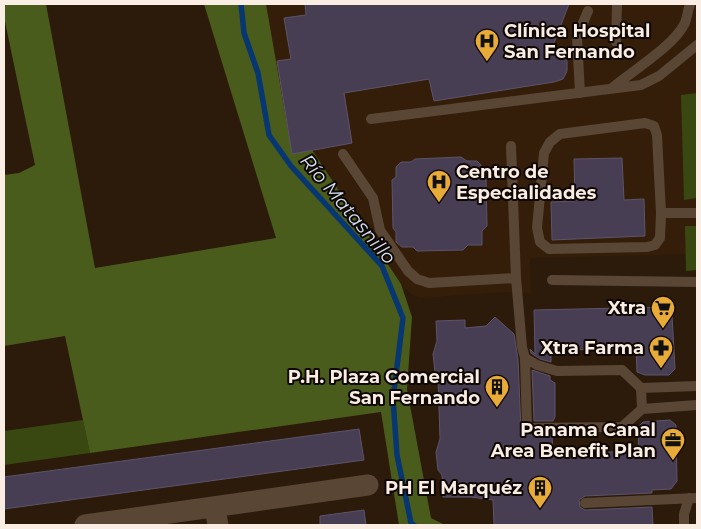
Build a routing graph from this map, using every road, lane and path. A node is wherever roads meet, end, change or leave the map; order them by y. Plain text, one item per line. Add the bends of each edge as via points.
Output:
1 (617, 4) edge
2 (690, 4) edge
3 (588, 11) dead end
4 (616, 42) dead end
5 (697, 45) edge
6 (611, 89) junction
7 (580, 93) junction
8 (371, 119) dead end
9 (511, 146) dead end
10 (343, 154) dead end
11 (697, 212) edge
12 (661, 213) junction
13 (516, 278) junction
14 (552, 280) dead end
15 (697, 282) edge
16 (525, 358) junction
17 (697, 386) edge
18 (641, 388) junction
19 (697, 405) edge
20 (642, 408) junction
21 (368, 485) dead end
22 (693, 498) edge
23 (585, 503) dead end
24 (216, 516) edge
25 (85, 525) edge
26 (684, 525) edge

1 - 4 lane
2 - 6 lane via 685,23 676,35
3 - 7 lane via 577,37
5 - 6 lane via 659,76 640,85
6 - 7 lane
7 - 8 lane
9 - 13 lane
10 - 13 lane via 373,198 380,230 417,279 429,283
11 - 12 lane
12 - 12 lane via 660,238 655,245 549,249 540,242 537,228 544,153 550,142 560,134 645,123 654,126
13 - 16 lane
14 - 15 lane
16 - 18 lane via 556,371 622,370
16 - 20 lane via 528,428 622,427
17 - 18 lane
18 - 20 lane
19 - 20 lane
21 - 24 street
22 - 23 lane
22 - 26 lane via 684,514
24 - 25 street

